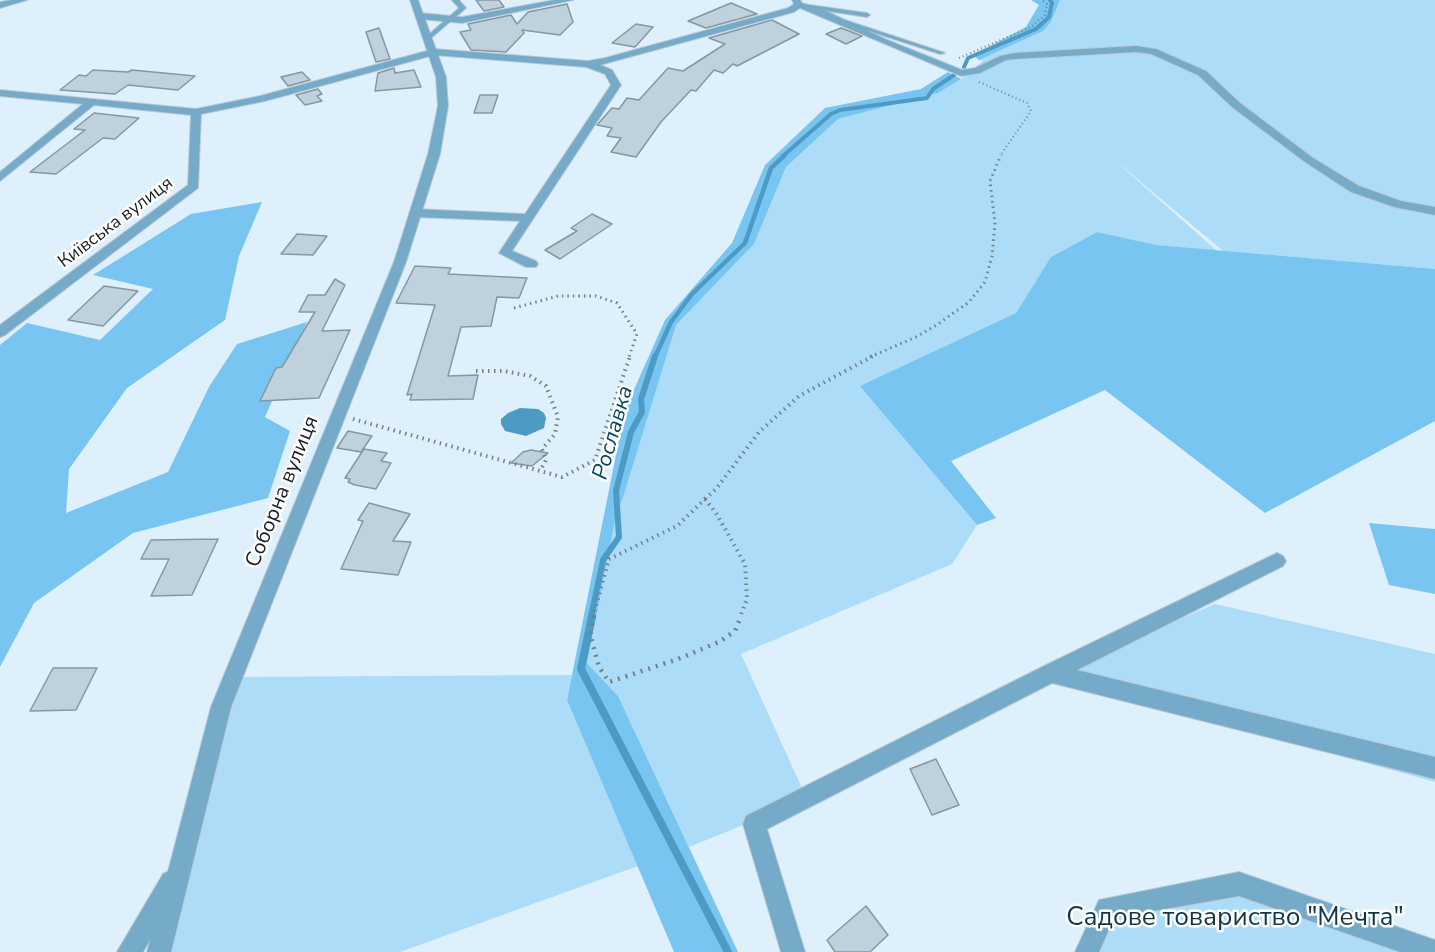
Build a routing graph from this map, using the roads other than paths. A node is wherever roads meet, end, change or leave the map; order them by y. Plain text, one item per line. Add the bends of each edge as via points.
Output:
1 (23, 0) edge
2 (455, 0) edge
3 (569, 0) edge
4 (798, 3) edge
5 (0, 5) edge
6 (417, 8) edge
7 (867, 15) dead end
8 (451, 18) junction
9 (836, 19) junction
10 (431, 45) junction
11 (942, 53) dead end
12 (588, 64) junction
13 (0, 93) edge
14 (92, 102) junction
15 (196, 112) junction
16 (0, 178) edge
17 (1435, 211) edge
18 (416, 213) junction
19 (529, 218) junction
20 (531, 264) dead end
21 (0, 332) edge
22 (1277, 561) dead end
23 (1051, 673) junction
24 (1435, 768) edge
25 (178, 872) junction
26 (129, 952) edge
27 (159, 952) edge
28 (793, 952) edge
29 (1087, 952) edge
30 (1435, 952) edge

1 - 5 street
2 - 8 lane via 463,8
3 - 8 street via 462,20
4 - 7 lane
4 - 9 street
4 - 12 street via 791,10
6 - 8 street via 431,18
6 - 10 street, Соборна вулиця
8 - 10 lane
9 - 11 lane
9 - 17 street via 961,73 1015,56 1153,51 1202,73 1236,105 1355,189 1398,204
10 - 12 street
10 - 15 street via 261,99
10 - 18 street, Соборна вулиця via 441,77 443,106 434,154
12 - 19 street via 609,72 616,85
13 - 14 street
14 - 15 street
14 - 16 street
15 - 21 street, Київська вулиця via 194,186
18 - 19 street
18 - 25 street, Соборна вулиця via 400,262 221,706
19 - 20 street via 505,253
22 - 23 street
23 - 24 street
23 - 28 street via 754,824
25 - 26 street
25 - 27 street, Соборна вулиця
29 - 30 street via 1107,908 1239,884

